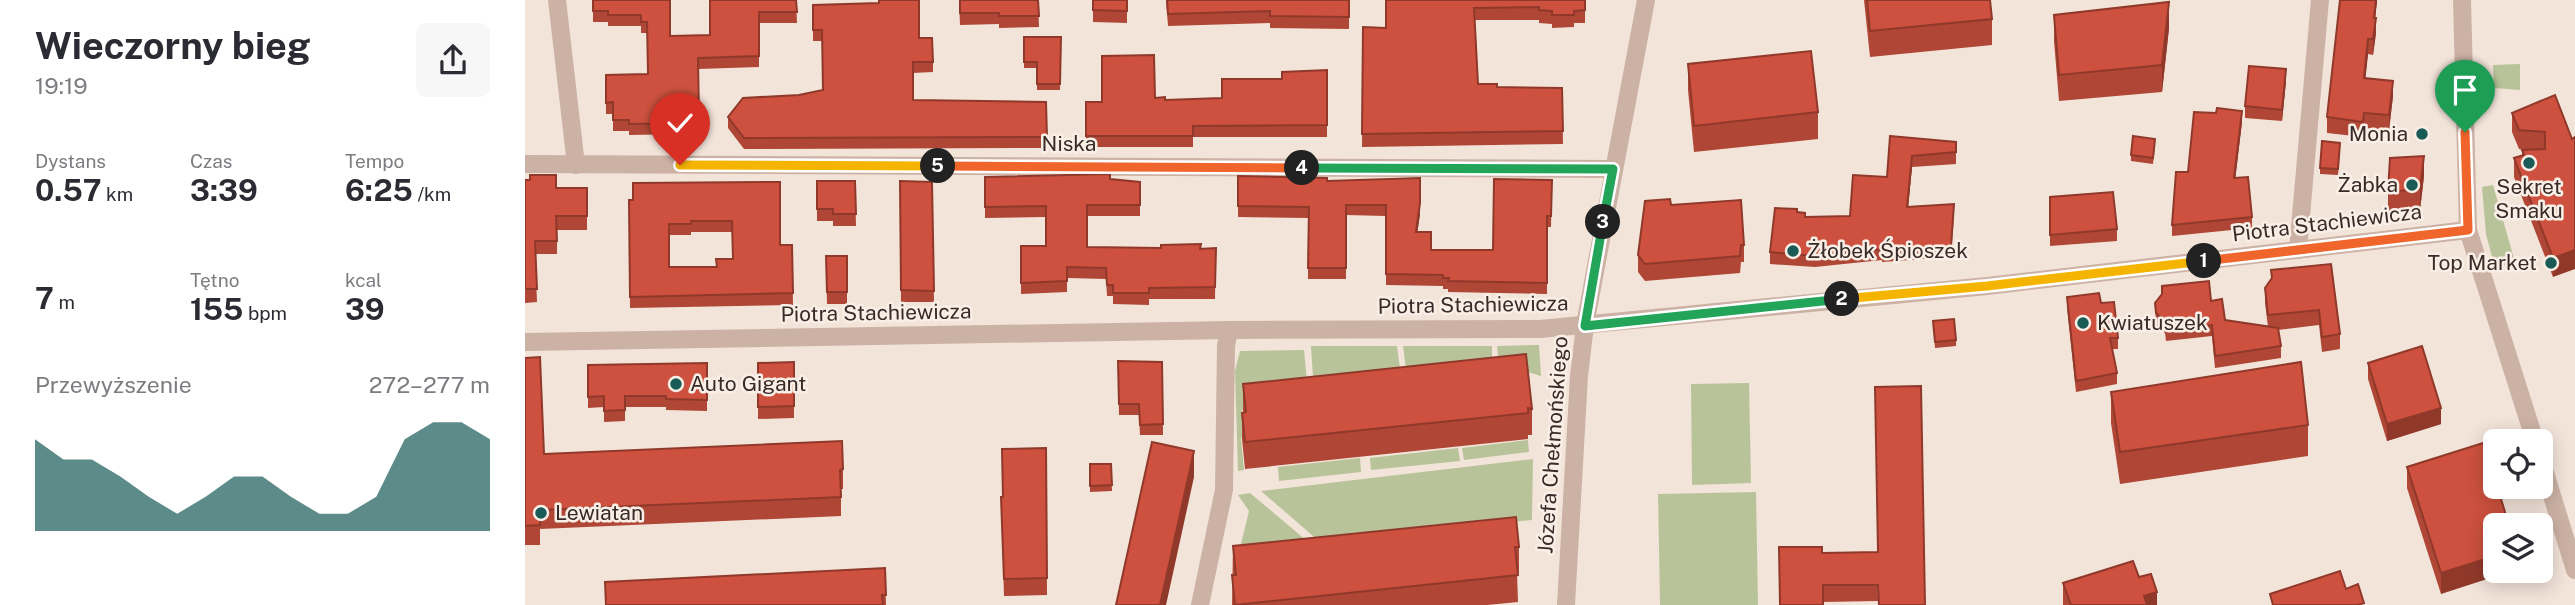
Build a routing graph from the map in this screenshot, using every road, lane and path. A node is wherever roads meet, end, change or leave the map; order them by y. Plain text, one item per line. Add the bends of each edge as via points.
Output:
1 (557, 0) edge
2 (1646, 0) edge
3 (2320, 0) edge
4 (2462, 0) edge
5 (525, 164) edge
6 (576, 165) junction
7 (1613, 169) junction
8 (2468, 230) junction
9 (2298, 250) junction
10 (1585, 326) junction
11 (1229, 330) junction
12 (525, 342) edge
13 (2531, 429) edge
14 (2553, 499) edge
15 (2575, 570) edge
16 (1201, 605) edge
17 (1566, 605) edge

1 - 6 street
2 - 7 street, Józefa Chełmońskiego
3 - 9 street
4 - 8 street
5 - 6 street, Niska
6 - 7 street, Niska
7 - 10 street, Józefa Chełmońskiego
8 - 9 street, Piotra Stachiewicza
8 - 13 street
9 - 10 street, Piotra Stachiewicza
10 - 11 street, Piotra Stachiewicza
10 - 17 street, Józefa Chełmońskiego
11 - 12 street, Piotra Stachiewicza
11 - 16 street via 1224,489
14 - 15 street

